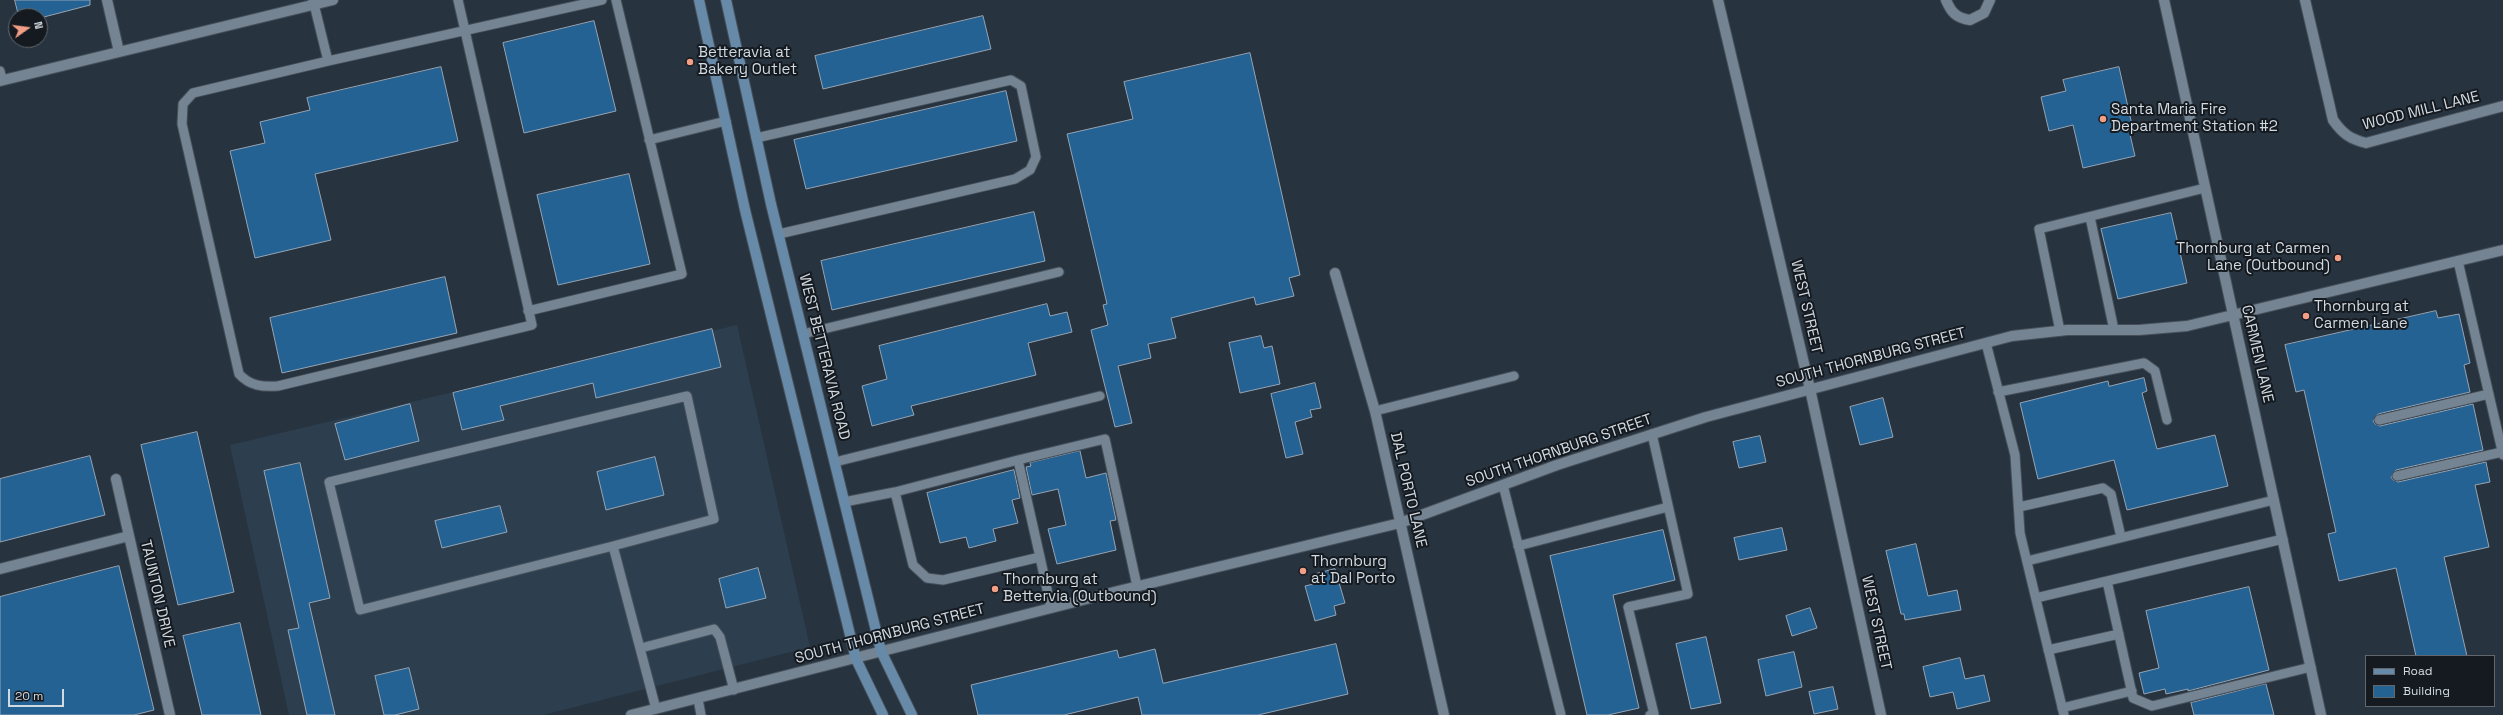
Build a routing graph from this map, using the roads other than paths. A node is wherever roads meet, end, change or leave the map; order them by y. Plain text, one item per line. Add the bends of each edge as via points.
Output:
1 (107, 0) edge
2 (333, 0) edge
3 (458, 0) edge
4 (602, 0) edge
5 (616, 0) edge
6 (699, 0) edge
7 (726, 0) edge
8 (1718, 0) edge
9 (1946, 0) edge
10 (1990, 0) edge
11 (2164, 0) edge
12 (2305, 0) edge
13 (314, 2) edge
14 (465, 29) junction
15 (119, 52) junction
16 (328, 61) junction
17 (1, 77) edge
18 (2503, 106) edge
19 (726, 121) junction
20 (756, 138) junction
21 (649, 140) junction
22 (2205, 188) junction
23 (2090, 217) junction
24 (779, 234) junction
25 (2503, 250) edge
26 (2458, 261) junction
27 (1059, 272) dead end
28 (1335, 273) dead end
29 (528, 310) junction
30 (2233, 315) junction
31 (2114, 330) junction
32 (2060, 331) junction
33 (803, 334) junction
34 (1986, 343) junction
35 (1514, 376) dead end
36 (1810, 389) junction
37 (1998, 392) junction
38 (2489, 394) junction
39 (1100, 396) dead end
40 (1375, 411) junction
41 (2167, 420) dead end
42 (2379, 420) dead end
43 (1652, 434) junction
44 (2503, 453) edge
45 (1018, 460) junction
46 (835, 462) junction
47 (2397, 476) dead end
48 (116, 479) dead end
49 (1503, 485) junction
50 (895, 492) junction
51 (2274, 500) junction
52 (844, 502) junction
53 (1668, 507) junction
54 (2019, 507) junction
55 (1400, 523) junction
56 (129, 536) junction
57 (2121, 538) junction
58 (2282, 539) junction
59 (613, 546) junction
60 (1518, 546) junction
61 (1040, 557) junction
62 (2027, 561) junction
63 (0, 569) edge
64 (2107, 581) junction
65 (1137, 586) junction
66 (2036, 598) junction
67 (1052, 608) junction
68 (2118, 634) junction
69 (641, 648) junction
70 (2048, 650) junction
71 (881, 651) junction
72 (856, 659) junction
73 (2311, 667) junction
74 (734, 690) junction
75 (2132, 691) junction
76 (698, 699) junction
77 (656, 709) junction
78 (2063, 712) edge
79 (170, 715) edge
80 (631, 715) edge
81 (702, 715) edge
82 (884, 715) edge
83 (912, 715) edge
84 (1444, 715) edge
85 (1561, 715) edge
86 (1650, 715) edge
87 (1881, 715) edge
88 (2321, 715) edge

1 - 15 street
2 - 13 street
3 - 14 lane
4 - 14 lane
5 - 21 lane
6 - 19 main road
7 - 20 main road, WEST BETTERAVIA ROAD
8 - 36 street, WEST STREET
9 - 10 street via 1950,11 1956,16 1970,20 1984,13
11 - 22 street, CARMEN LANE
12 - 18 street, WOOD MILL LANE via 2333,120 2352,140 2366,143
13 - 15 street
13 - 16 lane
14 - 16 lane
14 - 29 lane
15 - 17 street
16 - 29 lane via 193,93 183,104 182,124 238,374 247,383 263,387 278,386 532,325
19 - 21 lane
19 - 72 main road via 745,210
20 - 24 main road, WEST BETTERAVIA ROAD
20 - 24 lane via 1011,80 1021,86 1036,157 1030,170 1015,179
21 - 29 lane via 682,274
22 - 23 lane
22 - 30 street, CARMEN LANE
23 - 31 lane
23 - 32 lane via 2039,229
24 - 33 main road, WEST BETTERAVIA ROAD
25 - 26 street, SOUTH THORNBURG STREET
26 - 30 street, SOUTH THORNBURG STREET
26 - 38 lane
27 - 33 lane
28 - 40 street, DAL PORTO LANE
30 - 31 street, SOUTH THORNBURG STREET via 2164,329
30 - 51 street, CARMEN LANE
31 - 32 street, SOUTH THORNBURG STREET
32 - 34 street, SOUTH THORNBURG STREET via 2012,336
33 - 46 main road, WEST BETTERAVIA ROAD
34 - 36 street, SOUTH THORNBURG STREET
34 - 37 lane
35 - 40 lane
36 - 43 street, SOUTH THORNBURG STREET
36 - 87 street, WEST STREET
37 - 41 lane via 2144,363 2155,371
37 - 54 lane via 2015,455
38 - 42 lane
38 - 44 lane
39 - 46 lane
40 - 55 street, DAL PORTO LANE
43 - 49 street, SOUTH THORNBURG STREET
43 - 53 lane
44 - 47 lane
45 - 50 lane
45 - 61 lane
45 - 65 lane via 1105,439
46 - 52 main road, WEST BETTERAVIA ROAD
48 - 56 street, TAUNTON DRIVE
49 - 55 street, SOUTH THORNBURG STREET
49 - 60 lane
50 - 52 lane
50 - 61 lane via 913,566 927,578 943,580
51 - 57 lane
51 - 58 street, CARMEN LANE
52 - 71 main road, WEST BETTERAVIA ROAD
53 - 60 lane
53 - 86 lane via 1688,594 1628,607 1654,714
54 - 57 lane via 2103,488 2111,494
54 - 62 lane via 2020,532
55 - 65 street, SOUTH THORNBURG STREET
55 - 84 street, DAL PORTO LANE
56 - 63 street
56 - 79 street, TAUNTON DRIVE
57 - 62 lane
58 - 64 lane
58 - 73 street, CARMEN LANE
59 - 59 lane via 714,519 687,396 329,482 360,610
59 - 69 lane
60 - 85 lane
61 - 67 lane
62 - 66 lane
64 - 66 lane
64 - 68 lane
65 - 67 street, SOUTH THORNBURG STREET
66 - 70 lane
67 - 71 street, SOUTH THORNBURG STREET
68 - 70 lane
68 - 75 lane
69 - 74 lane via 714,629 720,637
69 - 77 lane
70 - 78 lane
71 - 72 street, SOUTH THORNBURG STREET
71 - 83 main road, WEST BETTERAVIA ROAD
72 - 74 street, SOUTH THORNBURG STREET
72 - 82 main road
73 - 75 lane via 2152,706 2134,698
73 - 88 street, CARMEN LANE
74 - 76 street, SOUTH THORNBURG STREET
75 - 78 lane
76 - 77 street, SOUTH THORNBURG STREET
76 - 81 lane
77 - 80 street, SOUTH THORNBURG STREET

